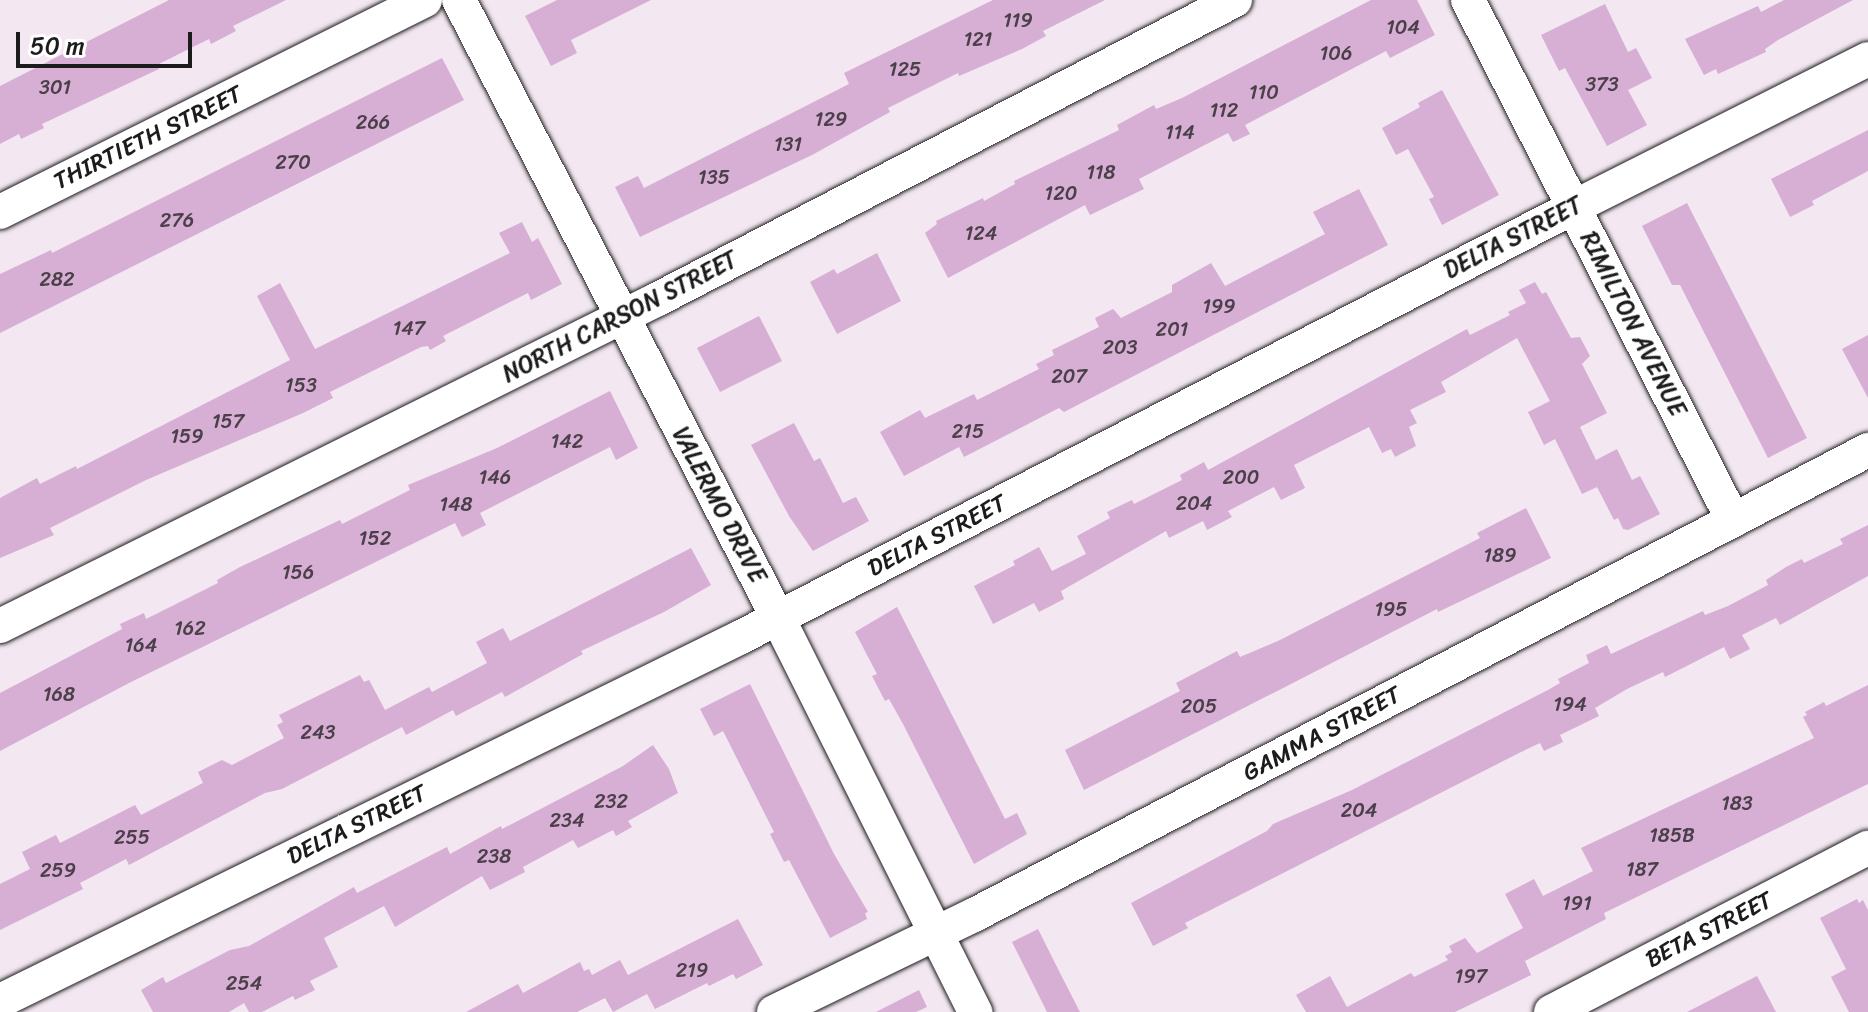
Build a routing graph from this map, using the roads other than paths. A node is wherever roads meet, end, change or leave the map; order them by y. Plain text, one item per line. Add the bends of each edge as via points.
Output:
1 (425, 0) edge
2 (459, 0) edge
3 (1235, 0) edge
4 (1468, 0) edge
5 (1868, 59) edge
6 (1574, 207) junction
7 (0, 212) edge
8 (621, 317) junction
9 (1868, 450) edge
10 (1733, 520) junction
11 (778, 618) junction
12 (0, 626) edge
13 (1868, 848) edge
14 (935, 934) junction
15 (0, 1001) edge
16 (774, 1012) edge
17 (975, 1012) edge
18 (1551, 1012) edge

1 - 7 street, THIRTIETH STREET
2 - 8 street, VALERMO DRIVE
3 - 8 street, NORTH CARSON STREET
4 - 6 street, RIMILTON AVENUE
5 - 6 street, DELTA STREET
6 - 10 street, RIMILTON AVENUE
6 - 11 street, DELTA STREET
8 - 11 street, VALERMO DRIVE
8 - 12 street, NORTH CARSON STREET
9 - 10 street, GAMMA STREET
10 - 14 street, GAMMA STREET
11 - 14 street, VALERMO DRIVE
11 - 15 street, DELTA STREET
13 - 18 street, BETA STREET
14 - 16 street, GAMMA STREET
14 - 17 street, VALERMO DRIVE

